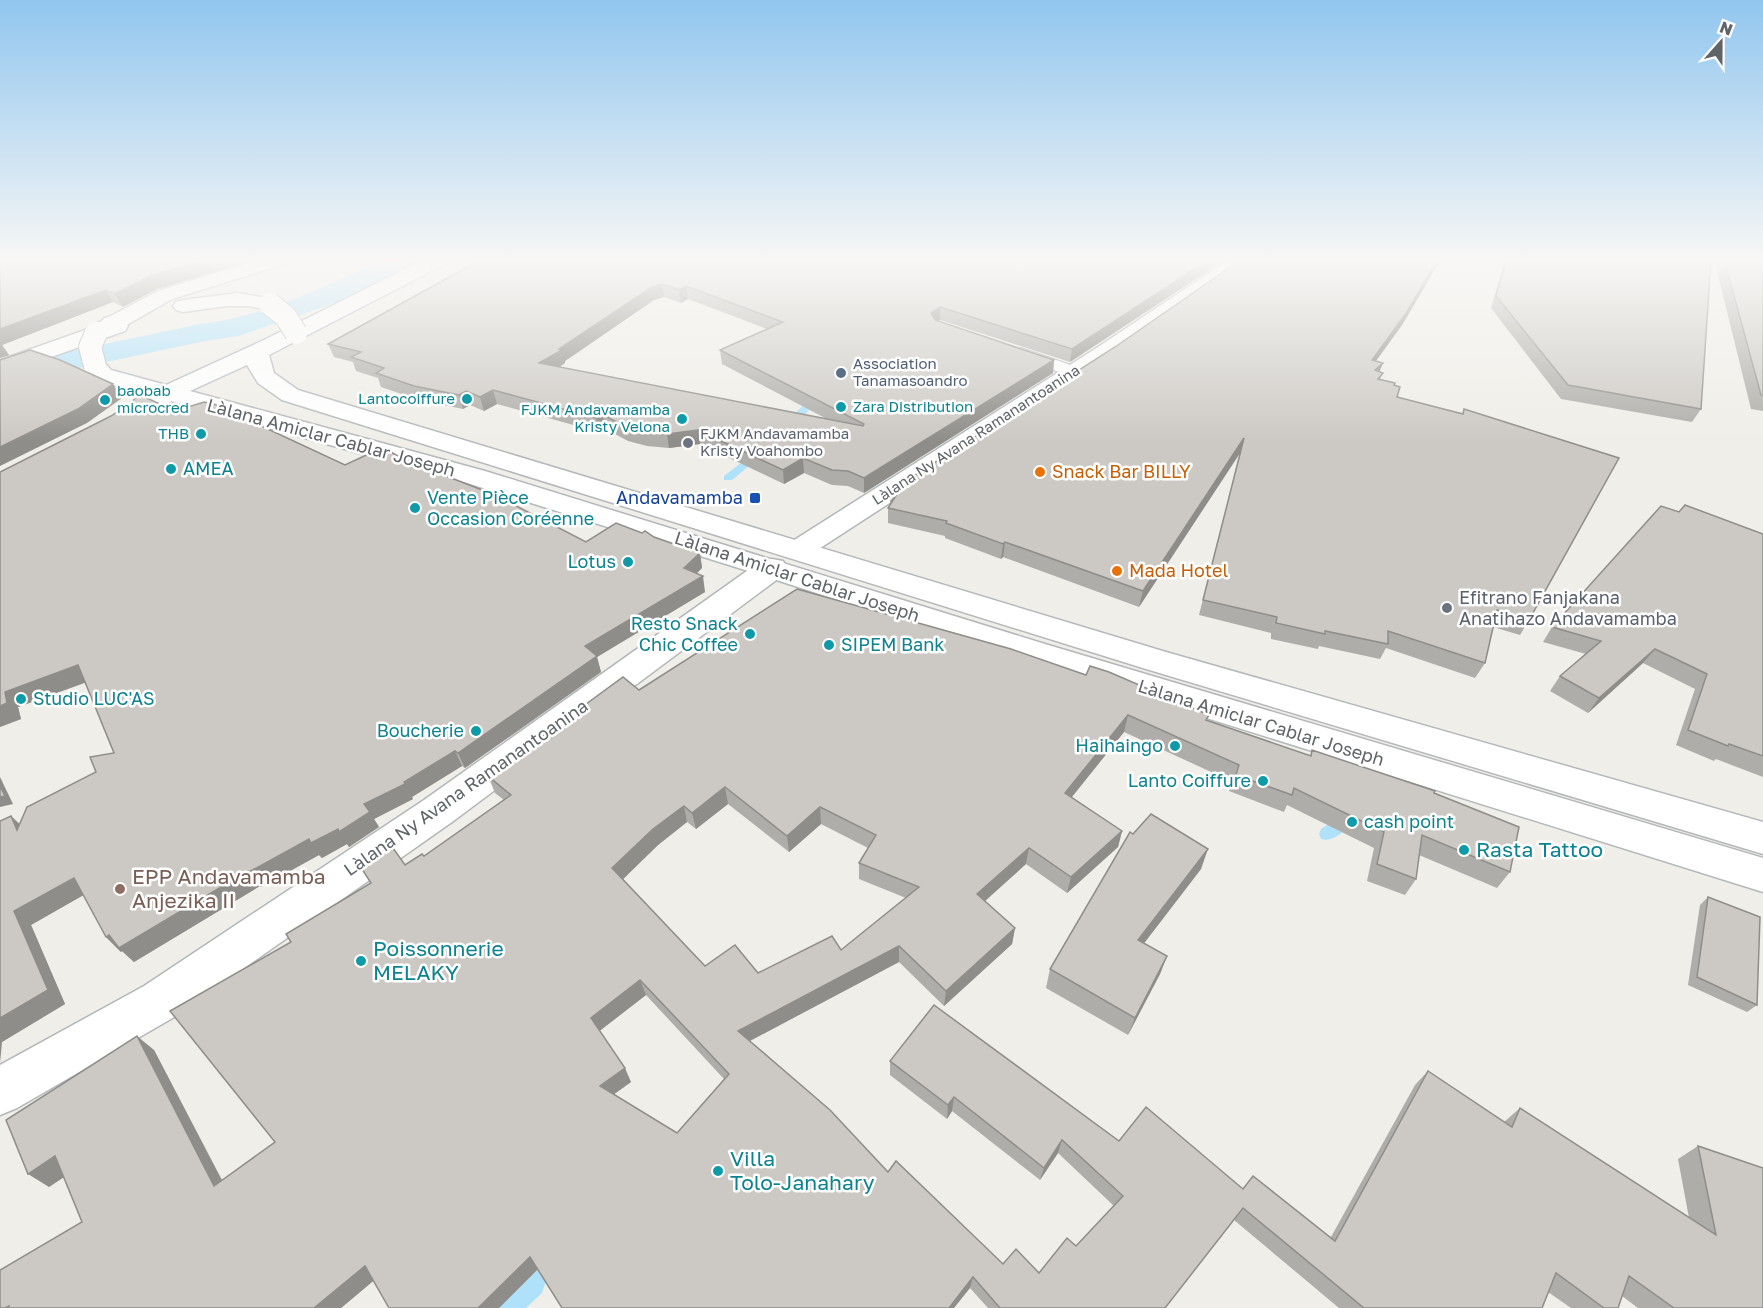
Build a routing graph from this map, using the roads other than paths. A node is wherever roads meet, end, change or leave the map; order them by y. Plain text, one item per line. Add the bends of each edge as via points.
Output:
1 (119, 320) edge
2 (134, 320) edge
3 (288, 320) edge
4 (320, 320) edge
5 (1153, 320) edge
6 (104, 328) junction
7 (1005, 348) edge
8 (257, 352) junction
9 (0, 368) edge
10 (1062, 368) dead end
11 (99, 370) junction
12 (168, 393) junction
13 (785, 559) junction
14 (1763, 838) edge
15 (1763, 875) edge
16 (0, 1091) edge

1 - 6 main road
2 - 6 main road, bridge
3 - 8 main road, bridge via 296,333
4 - 8 main road
5 - 13 main road, Làlana Ny Avana Ramanantoanina
6 - 9 main road via 117,326
6 - 11 main road, bridge via 90,347
7 - 10 lane
8 - 12 main road
8 - 13 main road, Làlana Amiclar Cablar Joseph via 262,376 290,395
11 - 12 main road, Làlana Amiclar Cablar Joseph
11 - 12 main road via 142,391 131,408 91,438
12 - 13 main road, Làlana Amiclar Cablar Joseph
13 - 14 main road, Làlana Amiclar Cablar Joseph via 1158,661
13 - 15 main road, Làlana Amiclar Cablar Joseph via 1033,652
13 - 16 main road, Làlana Ny Avana Ramanantoanina via 447,805 160,1001

